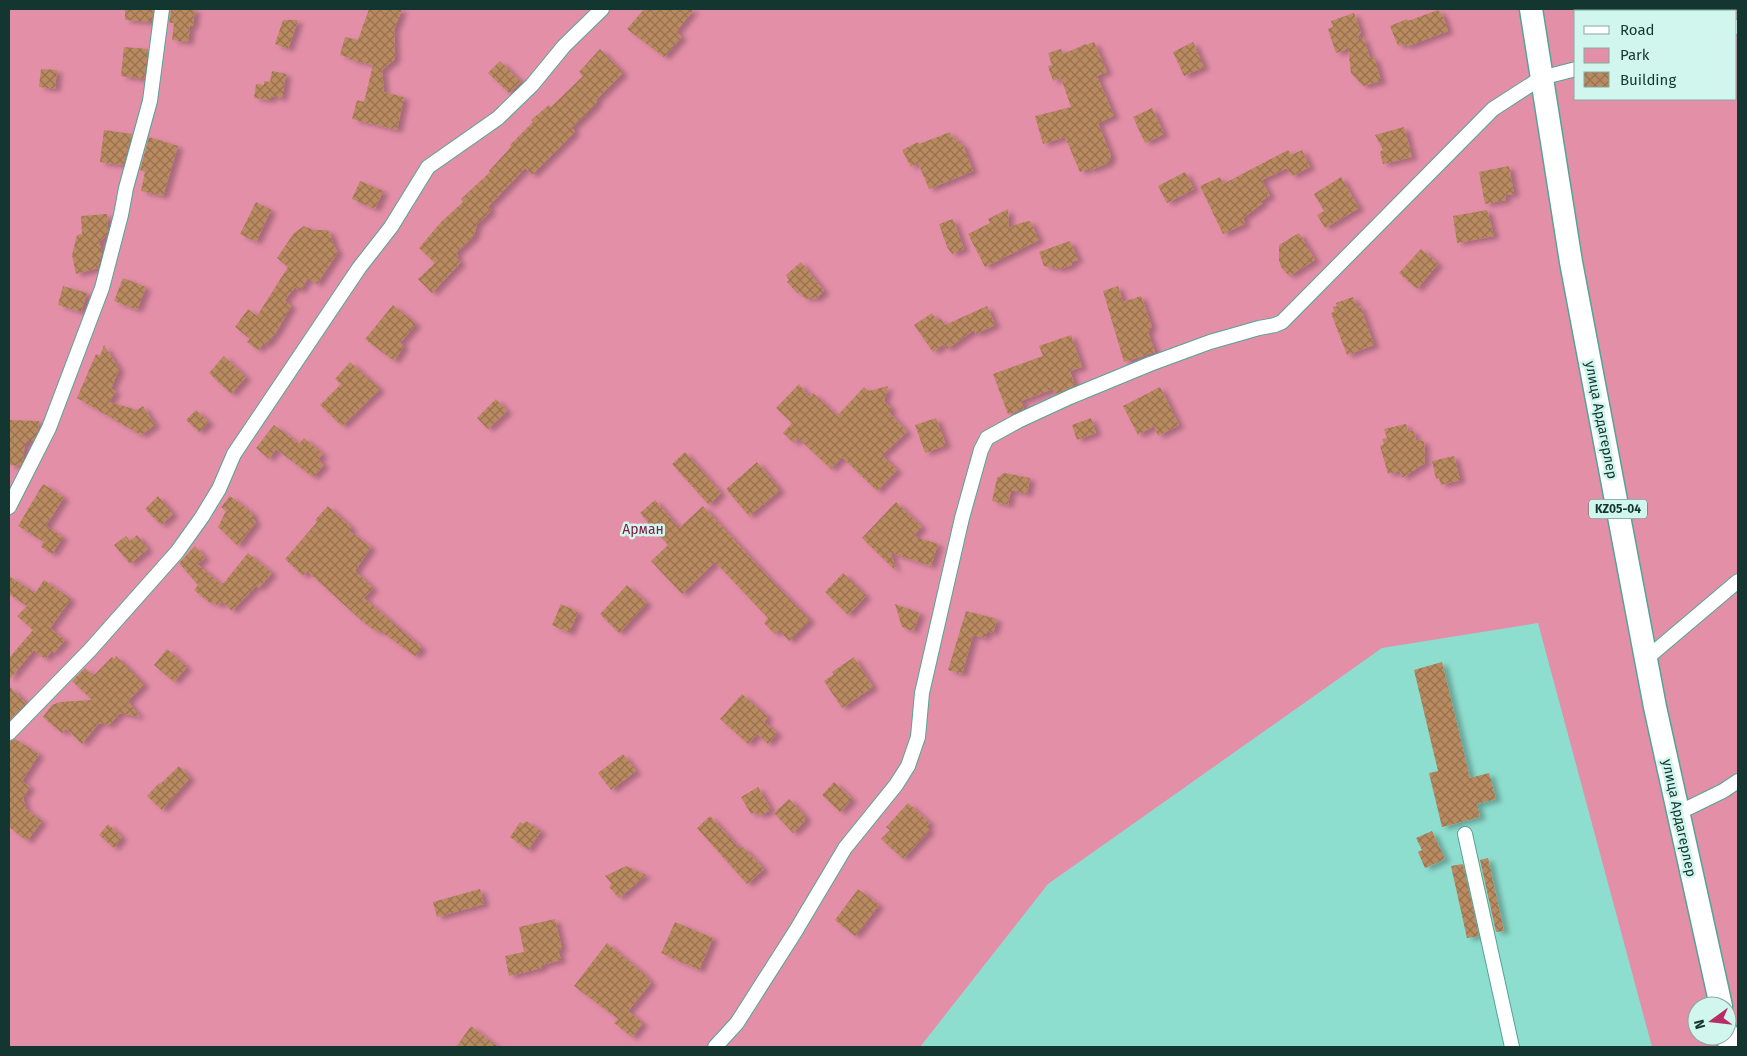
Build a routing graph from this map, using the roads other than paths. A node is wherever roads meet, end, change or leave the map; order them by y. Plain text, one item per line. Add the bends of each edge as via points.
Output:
1 (162, 9) edge
2 (602, 9) edge
3 (1531, 9) edge
4 (1574, 70) edge
5 (1541, 78) junction
6 (9, 507) edge
7 (1738, 581) edge
8 (1647, 658) junction
9 (9, 732) edge
10 (1738, 781) edge
11 (1678, 813) junction
12 (1465, 834) dead end
13 (1719, 996) edge
14 (715, 1047) edge
15 (1512, 1047) edge

1 - 6 street via 150,101 102,288 49,428
2 - 9 street via 498,118 428,167 391,228 359,268 234,454 202,517 177,552 90,650
3 - 5 main road, улица Ардагерлер / KZ05-04
4 - 5 street
5 - 8 main road, улица Ардагерлер / KZ05-04 via 1571,262
5 - 14 street via 1493,109 1282,322 1210,342 1150,364 1070,397 987,438 962,518 922,693 918,737 908,766 845,848 737,1024
7 - 8 street
8 - 11 main road, улица Ардагерлер / KZ05-04
10 - 11 street
11 - 13 main road, улица Ардагерлер / KZ05-04
12 - 15 street

